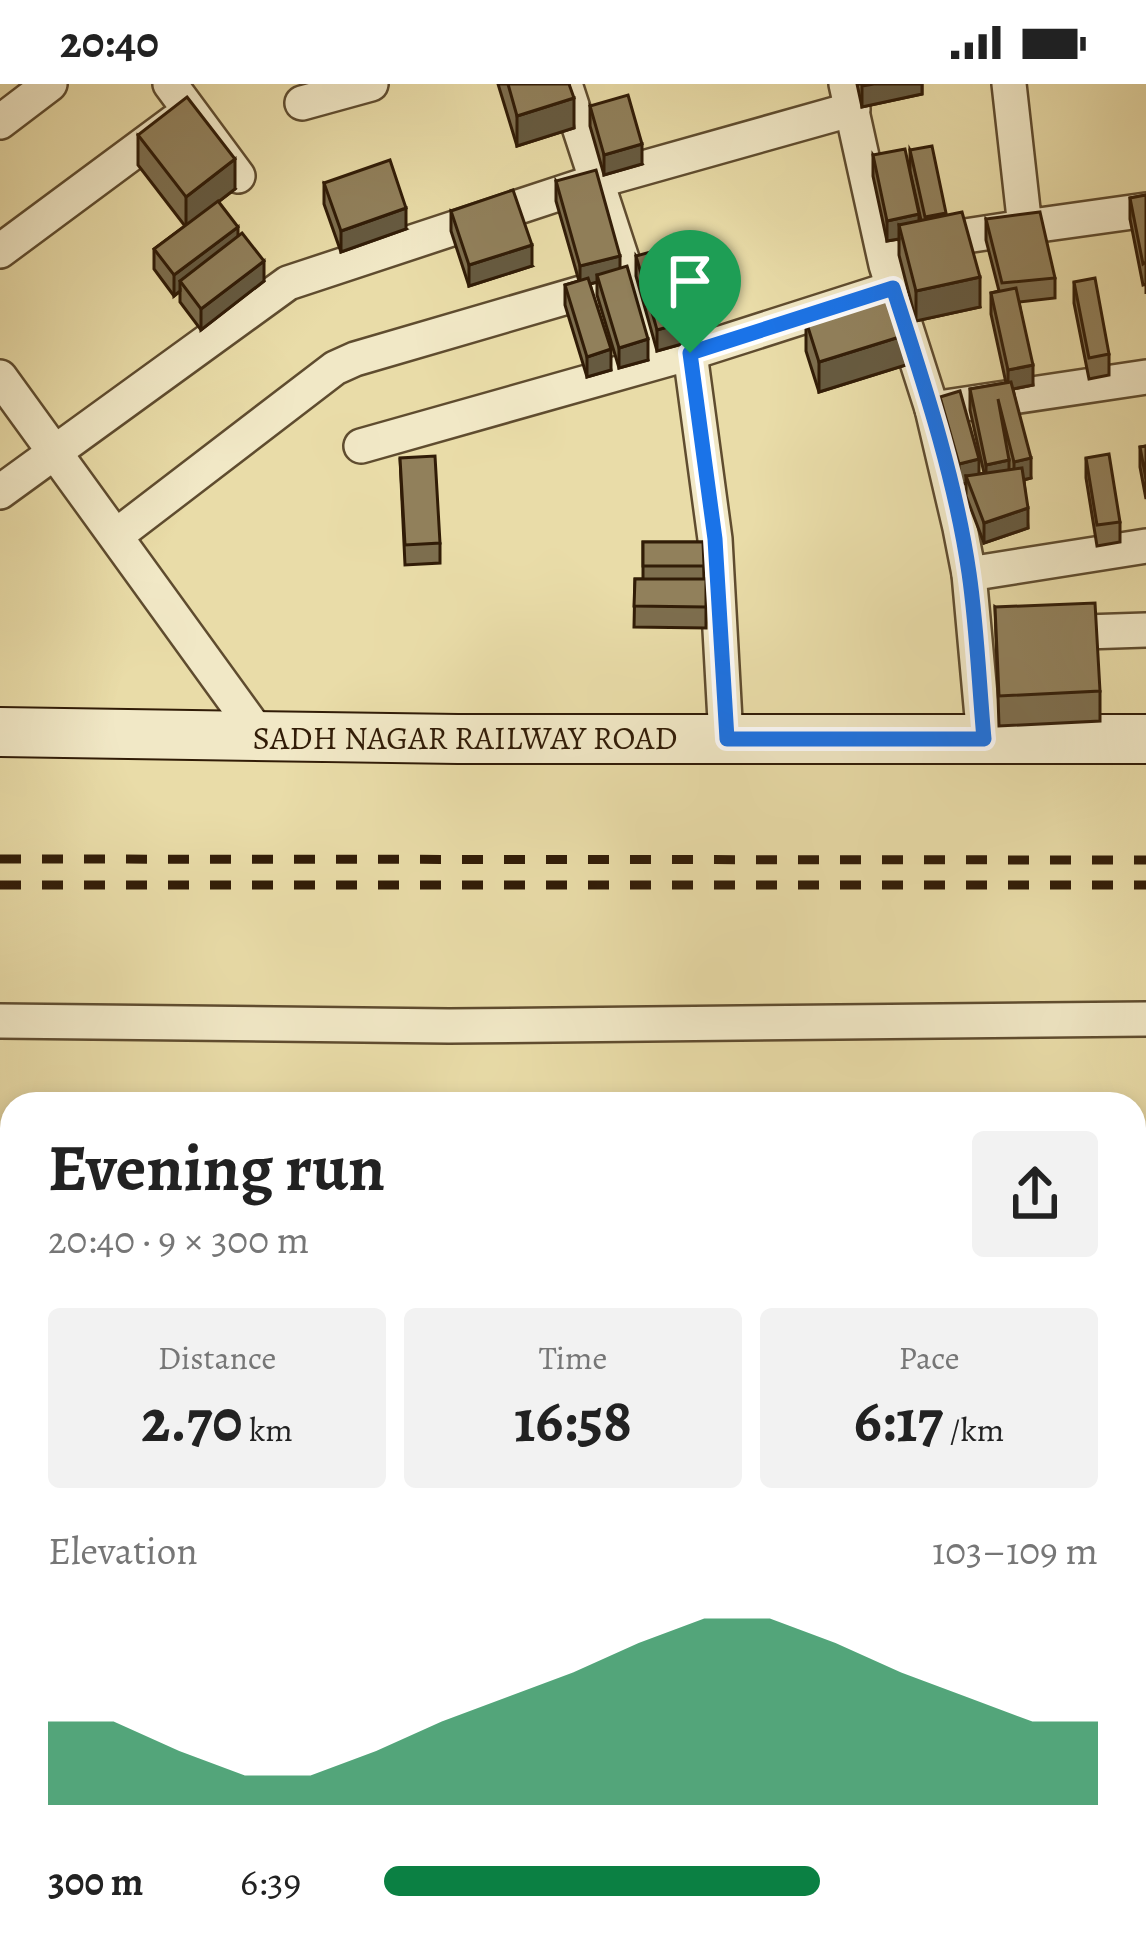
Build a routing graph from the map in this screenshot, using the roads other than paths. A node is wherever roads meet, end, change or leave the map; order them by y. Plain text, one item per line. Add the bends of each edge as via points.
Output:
1 (50, 84) edge
2 (371, 84) edge
3 (566, 84) edge
4 (1012, 84) edge
5 (850, 96) edge
6 (180, 97) edge
7 (302, 103) dead end
8 (0, 122) edge
9 (238, 176) edge
10 (598, 181) junction
11 (1146, 210) edge
12 (1025, 227) junction
13 (883, 249) junction
14 (0, 251) edge
15 (629, 279) junction
16 (893, 288) junction
17 (690, 353) junction
18 (655, 360) junction
19 (0, 377) edge
20 (1146, 377) edge
21 (932, 409) junction
22 (361, 446) dead end
23 (55, 453) junction
24 (0, 493) edge
25 (117, 535) junction
26 (1146, 545) edge
27 (969, 574) junction
28 (1146, 630) edge
29 (997, 636) junction
30 (0, 732) edge
31 (260, 736) junction
32 (727, 739) junction
33 (984, 739) junction
34 (1146, 739) edge
35 (1146, 1019) edge
36 (0, 1021) edge

1 - 8 street
2 - 7 street
3 - 10 street
4 - 12 street
5 - 10 street
5 - 13 street
6 - 9 street
6 - 14 street
10 - 15 street
10 - 23 street via 288,283
11 - 12 street
12 - 13 street
13 - 16 street
15 - 18 street
15 - 25 street via 335,368
16 - 17 street
16 - 21 street
17 - 18 street
17 - 32 street via 715,539
18 - 22 street
19 - 23 street
20 - 21 street
21 - 27 street
23 - 24 street
23 - 25 street
25 - 31 street
26 - 27 street
27 - 29 street
28 - 29 street
29 - 33 street
30 - 31 street, SADH NAGAR RAILWAY ROAD
31 - 32 street, SADH NAGAR RAILWAY ROAD
32 - 33 street, SADH NAGAR RAILWAY ROAD
33 - 34 street, SADH NAGAR RAILWAY ROAD
35 - 36 street

